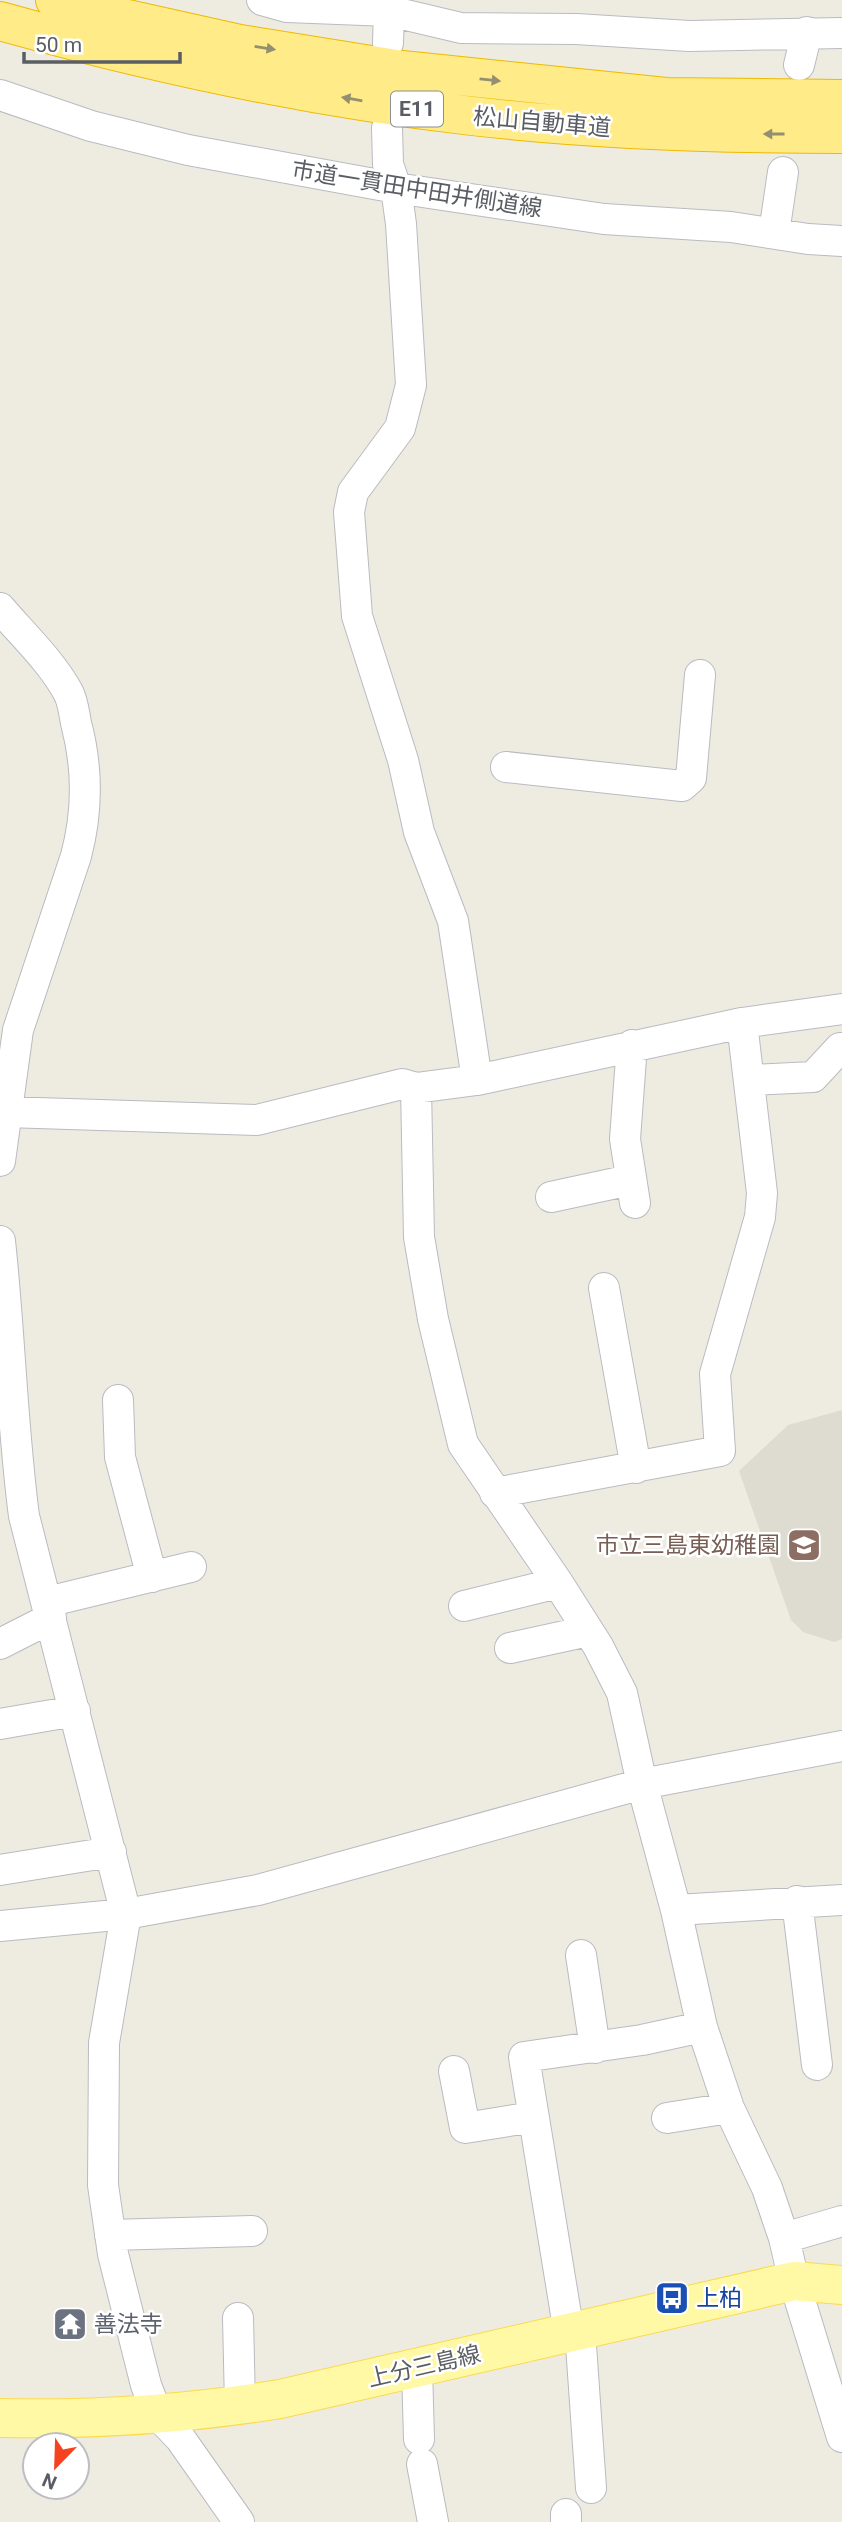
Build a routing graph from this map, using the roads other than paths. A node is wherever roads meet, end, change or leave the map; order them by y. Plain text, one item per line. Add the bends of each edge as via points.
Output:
1 (55, 0) edge
2 (262, 0) edge
3 (386, 6) edge
4 (0, 21) edge
5 (807, 32) junction
6 (842, 33) edge
7 (388, 43) dead end
8 (799, 65) dead end
9 (0, 95) edge
10 (842, 99) edge
11 (387, 128) dead end
12 (842, 134) edge
13 (783, 172) dead end
14 (396, 188) junction
15 (774, 233) junction
16 (842, 241) edge
17 (0, 608) edge
18 (700, 675) dead end
19 (506, 767) dead end
20 (842, 1009) edge
21 (742, 1023) junction
22 (632, 1045) junction
23 (842, 1049) edge
24 (477, 1080) junction
25 (751, 1080) junction
26 (416, 1088) junction
27 (6, 1112) junction
28 (0, 1161) edge
29 (551, 1197) dead end
30 (0, 1241) edge
31 (604, 1288) dead end
32 (118, 1400) dead end
33 (636, 1468) junction
34 (495, 1493) junction
35 (191, 1567) dead end
36 (152, 1577) junction
37 (558, 1583) junction
38 (464, 1606) dead end
39 (49, 1610) junction
40 (588, 1631) junction
41 (0, 1644) edge
42 (510, 1648) dead end
43 (75, 1711) junction
44 (0, 1724) edge
45 (842, 1746) edge
46 (642, 1784) junction
47 (111, 1852) junction
48 (0, 1870) edge
49 (842, 1900) edge
50 (797, 1901) junction
51 (676, 1910) junction
52 (126, 1914) junction
53 (0, 1926) edge
54 (581, 1955) dead end
55 (702, 2026) junction
56 (595, 2048) junction
57 (817, 2065) dead end
58 (453, 2071) dead end
59 (729, 2108) junction
60 (533, 2117) junction
61 (667, 2118) dead end
62 (842, 2221) edge
63 (252, 2231) dead end
64 (110, 2235) junction
65 (784, 2238) junction
66 (794, 2281) junction
67 (842, 2285) edge
68 (238, 2318) dead end
69 (575, 2332) junction
70 (417, 2368) junction
71 (240, 2405) junction
72 (156, 2414) junction
73 (0, 2418) edge
74 (842, 2437) edge
75 (591, 2488) dead end
76 (239, 2522) edge
77 (433, 2522) edge

1 -> 10 highway, 松山自動車道 / E11 via 240,44 402,70 666,97
2 - 3 street via 287,7
3 - 5 street via 461,29 576,29 689,36
3 - 7 street
12 -> 4 highway, 松山自動車道 / E11 via 617,130 472,116 238,79 95,48
5 - 6 street
5 - 8 street
9 - 14 street, 市道一貫田中田井側道線 via 91,126 188,150
11 - 14 street via 388,164
13 - 15 street
14 - 15 street, 市道一貫田中田井側道線 via 604,219
14 - 24 street via 411,386 400,428 353,492 349,512 357,616 403,760 419,832 453,921
15 - 16 street, 市道一貫田中田井側道線
17 - 27 street via 69,694 85,767 86,794 76,856 18,1030
18 - 19 street via 691,778 682,786
20 - 21 street
21 - 22 street
21 - 25 street
22 - 24 street
22 - 29 street via 625,1139 633,1191
23 - 25 street via 813,1077
24 - 26 street
25 - 33 street via 762,1193 760,1217 715,1374 720,1451
26 - 27 street via 402,1084 257,1120
26 - 34 street via 419,1237 433,1319 463,1444
27 - 28 street
30 - 39 street via 24,1516
31 - 33 street
32 - 36 street via 120,1457
33 - 34 street
34 - 37 street
35 - 36 street
36 - 39 street
37 - 38 street
37 - 40 street
39 - 41 street
39 - 43 street
40 - 42 street
40 - 46 street via 622,1693
43 - 44 street
43 - 47 street
45 - 46 street
46 - 51 street
46 - 52 street via 258,1890
47 - 48 street
47 - 52 street
49 - 50 street
50 - 51 street
50 - 57 street
51 - 55 street
52 - 53 street
52 - 64 street via 104,2043 103,2185
54 - 56 street
55 - 56 street
55 - 59 street
56 - 60 street via 524,2057
58 - 60 street via 465,2128
59 - 61 street
59 - 65 street via 767,2188
60 - 69 street
62 - 65 street
63 - 64 street
64 - 72 street
65 - 66 street
66 - 67 main road, 上分三島線
66 - 69 main road, 上分三島線
66 - 74 street
68 - 71 street
69 - 70 main road, 上分三島線
69 - 75 street
70 - 71 main road, 上分三島線
70 - 77 street via 420,2451
71 - 72 main road, 上分三島線
72 - 73 main road, 上分三島線
72 - 76 street via 180,2438

